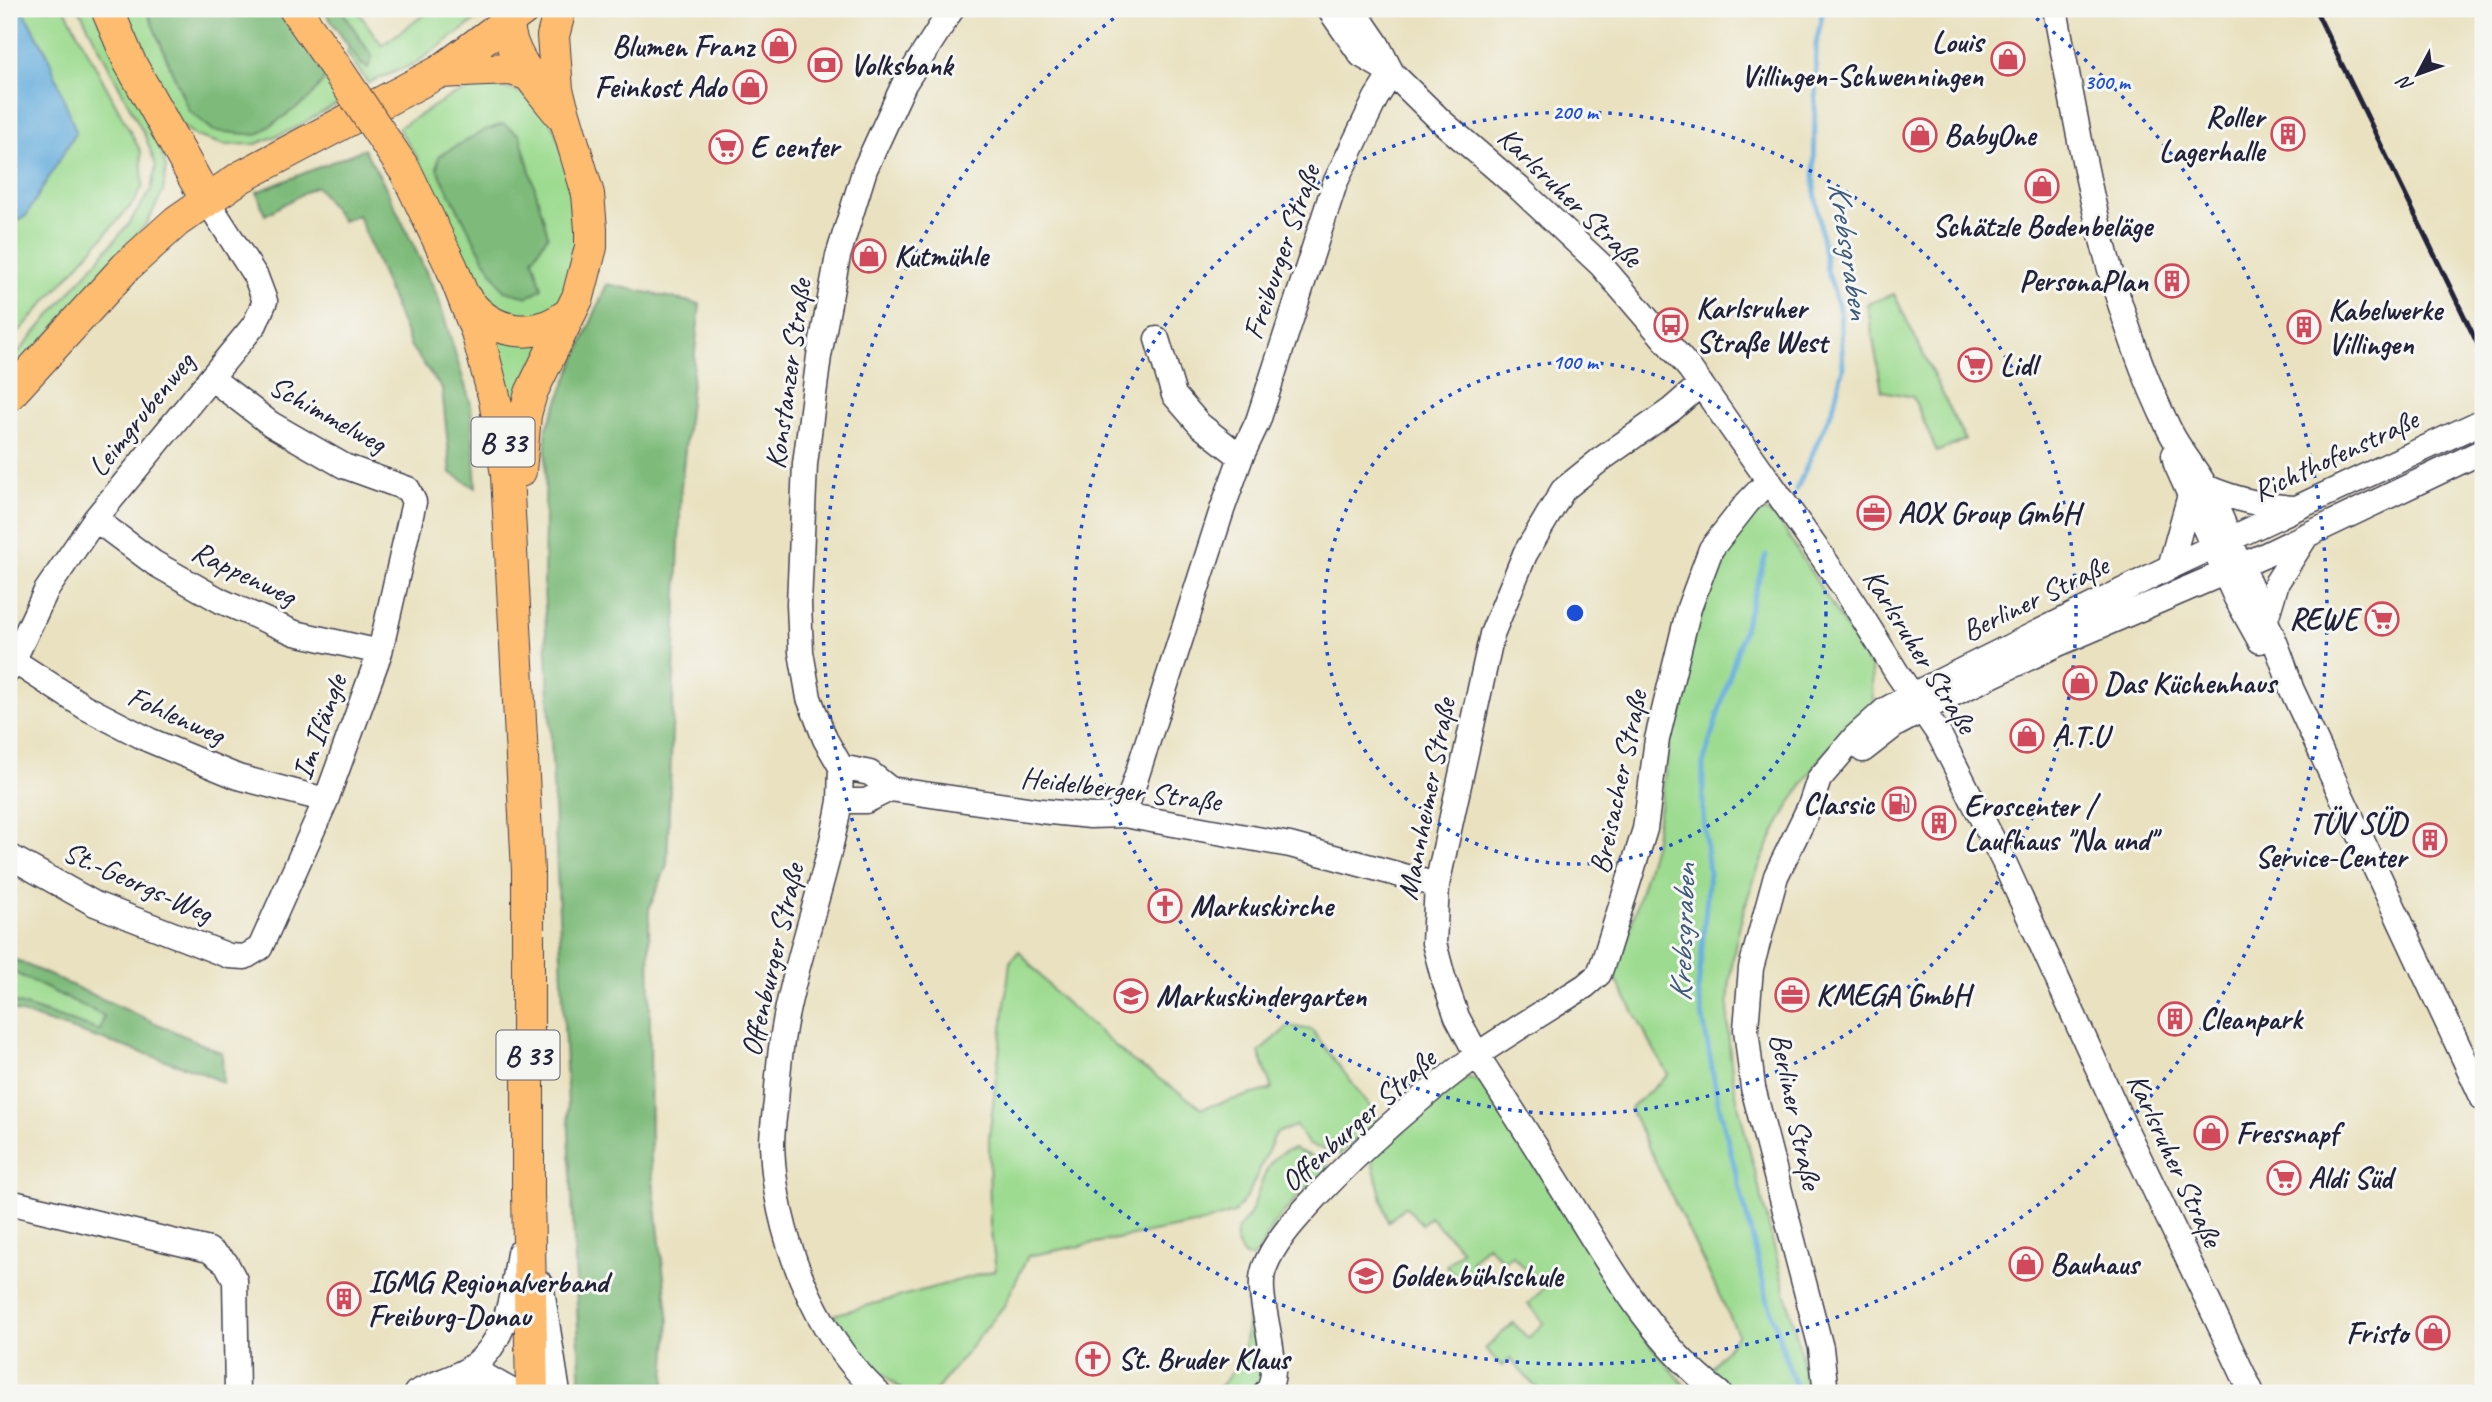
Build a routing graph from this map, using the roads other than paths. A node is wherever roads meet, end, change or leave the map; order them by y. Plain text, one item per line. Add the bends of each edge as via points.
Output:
1 (107, 9) edge
2 (295, 9) edge
3 (560, 9) edge
4 (952, 9) edge
5 (1329, 9) edge
6 (1353, 9) edge
7 (2055, 9) edge
8 (517, 14) edge
9 (439, 72) junction
10 (1392, 73) junction
11 (530, 75) junction
12 (557, 90) junction
13 (565, 120) junction
14 (206, 199) junction
15 (465, 298) junction
16 (570, 313) junction
17 (1157, 339) dead end
18 (211, 378) junction
19 (1701, 384) junction
20 (9, 395) edge
21 (2483, 421) edge
22 (2483, 451) edge
23 (1241, 457) junction
24 (1776, 489) junction
25 (2198, 491) junction
26 (415, 502) joint
27 (2295, 508) junction
28 (94, 519) junction
29 (2307, 535) junction
30 (2222, 543) junction
31 (2170, 567) junction
32 (2232, 569) junction
33 (515, 591) junction
34 (2266, 619) junction
35 (380, 652) junction
36 (11, 666) edge
37 (2291, 688) junction
38 (1918, 702) junction
39 (841, 767) junction
40 (890, 789) junction
41 (326, 800) junction
42 (840, 801) junction
43 (1124, 815) junction
44 (9, 856) edge
45 (1437, 885) junction
46 (245, 957) joint
47 (1478, 1055) junction
48 (2483, 1099) edge
49 (528, 1193) junction
50 (9, 1202) edge
51 (2238, 1367) junction
52 (462, 1373) junction
53 (866, 1388) edge
54 (237, 1393) edge
55 (416, 1393) edge
56 (515, 1393) edge
57 (532, 1393) edge
58 (558, 1393) edge
59 (1265, 1393) edge
60 (1719, 1393) edge
61 (1826, 1393) edge
62 (2230, 1393) edge
63 (2252, 1393) edge

1 - 14 main road via 130,63
2 - 15 main road, B 33, bridge via 406,172
3 - 12 main road via 553,36
4 - 39 street, Konstanzer Straße via 904,85 871,156 838,256 825,316 805,464 799,604 809,698
5 - 10 street, Karlsruher Straße via 1361,55
6 - 10 street, Karlsruher Straße
7 - 25 street via 2099,231 2137,351
8 - 9 main road
8 - 11 main road via 509,40
8 - 12 main road
9 - 11 main road via 511,69
9 - 14 main road
10 - 19 street, Karlsruher Straße via 1601,265
10 - 23 street, Freiburger Straße via 1335,183 1258,421
11 - 13 main road
12 - 13 main road
13 - 16 main road via 588,194 592,229 588,264
14 - 18 street, Leimgrubenweg via 256,277 265,301 255,324
14 - 20 main road via 126,267
15 - 16 main road via 491,323 514,331 538,330
15 - 33 main road, B 33 via 487,366 502,437
16 - 33 main road via 525,415
17 - 23 street via 1174,395 1200,425
18 - 26 street, Schimmelweg via 271,424 344,466 408,489
18 - 28 street, Leimgrubenweg
19 - 24 street, Karlsruher Straße
19 - 45 street, Mannheimer Straße via 1563,490 1525,554 1492,634
21 - 27 street, Richthofenstraße
22 - 29 street, Richthofenstraße
23 - 43 street, Freiburger Straße
24 - 38 street, Karlsruher Straße
24 - 47 street, Breisacher Straße via 1747,503 1711,549 1689,608 1657,739 1645,829 1599,974
25 - 27 street
25 - 30 street
25 - 31 street
26 - 35 street, Im Ifängle
27 - 30 street, Richthofenstraße
28 - 35 street, Rappenweg via 153,563 221,601 295,633
28 - 36 street, Leimgrubenweg via 46,591
29 - 32 street, Richthofenstraße
29 - 34 street via 2277,582
30 - 31 street, Berliner Straße
30 - 32 street
31 - 38 street, Berliner Straße
32 - 34 street
32 - 37 street via 2236,598
32 - 38 street, Berliner Straße
33 - 49 main road, B 33 via 528,871
34 - 37 street
35 - 41 street, Im Ifängle
36 - 41 street, Fohlenweg via 149,740 238,777
37 - 48 street
38 - 51 street, Karlsruher Straße via 2004,862
38 - 61 street, Berliner Straße via 1861,752 1810,806 1776,876 1751,968 1746,1029 1753,1088 1821,1348
39 - 40 street, Heidelberger Straße via 870,773
39 - 42 street, Offenburger Straße
40 - 42 street via 866,801
40 - 43 street, Heidelberger Straße via 1041,811
41 - 46 street, Im Ifängle via 260,948
42 - 53 street, Offenburger Straße via 787,1009 772,1144 785,1226 803,1285
43 - 45 street, Heidelberger Straße via 1290,845
44 - 46 street, St.-Georgs-Weg via 95,904 229,956
45 - 47 street, Mannheimer Straße via 1434,943 1457,1017
47 - 59 street, Offenburger Straße via 1346,1165 1293,1222 1272,1253 1263,1271 1264,1320 1274,1369 1271,1388
47 - 60 street, Mannheimer Straße via 1628,1295 1661,1338
49 - 52 street via 505,1322 489,1349
49 - 57 main road, B 33
49 - 58 street
50 - 54 street via 209,1250 226,1263 235,1280
51 - 62 street
51 - 63 street, Karlsruher Straße
52 - 55 street
52 - 56 street via 487,1377

